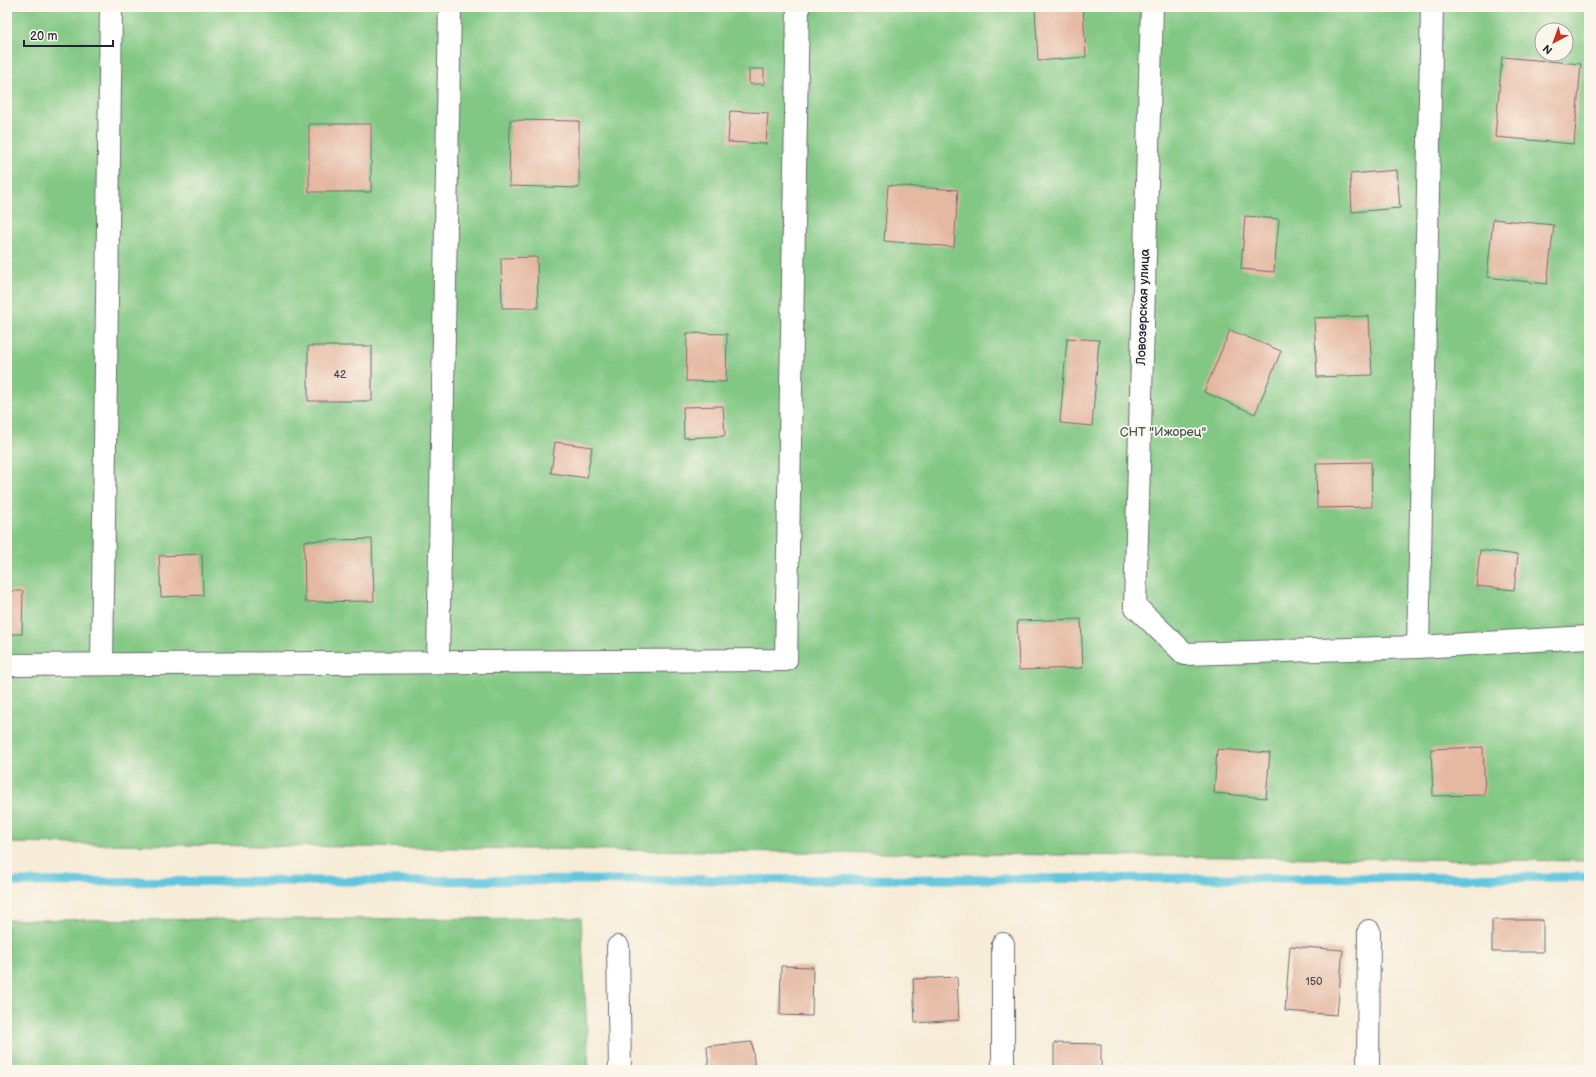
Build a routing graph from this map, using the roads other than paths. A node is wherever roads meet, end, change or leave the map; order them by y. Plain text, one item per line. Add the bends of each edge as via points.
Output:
1 (111, 7) edge
2 (450, 7) edge
3 (798, 7) edge
4 (1152, 7) edge
5 (1432, 7) edge
6 (1589, 637) edge
7 (1418, 647) junction
8 (438, 662) junction
9 (102, 664) junction
10 (7, 665) edge
11 (1369, 931) dead end
12 (1003, 944) dead end
13 (618, 947) dead end
14 (620, 1070) edge
15 (1003, 1070) edge
16 (1368, 1070) edge

1 - 9 street
2 - 8 street
3 - 8 street via 786,660
4 - 7 street, Ловозерская улица via 1135,606 1185,654
5 - 7 street
6 - 7 street
8 - 9 street
9 - 10 street
11 - 16 street
12 - 15 street
13 - 14 street

